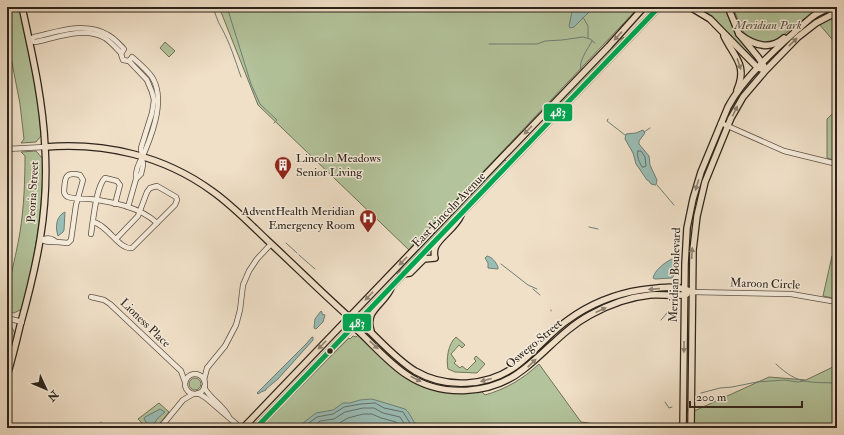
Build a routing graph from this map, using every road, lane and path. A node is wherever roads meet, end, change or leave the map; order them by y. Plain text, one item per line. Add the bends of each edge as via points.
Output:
1 (22, 7) edge
2 (644, 7) edge
3 (659, 7) edge
4 (690, 7) edge
5 (728, 7) edge
6 (830, 7) edge
7 (837, 12) edge
8 (811, 17) junction
9 (722, 32) junction
10 (739, 34) junction
11 (29, 40) junction
12 (763, 63) junction
13 (758, 68) junction
14 (766, 70) junction
15 (733, 98) junction
16 (721, 123) junction
17 (728, 126) junction
18 (45, 147) junction
19 (7, 149) edge
20 (143, 156) junction
21 (837, 164) edge
22 (78, 198) junction
23 (96, 200) junction
24 (115, 204) junction
25 (128, 208) junction
26 (140, 212) junction
27 (462, 212) junction
28 (93, 222) junction
29 (157, 223) junction
30 (91, 234) dead end
31 (116, 239) junction
32 (41, 240) junction
33 (271, 244) junction
34 (403, 274) junction
35 (392, 285) junction
36 (684, 288) junction
37 (692, 292) junction
38 (684, 294) junction
39 (91, 297) dead end
40 (837, 302) edge
41 (349, 317) junction
42 (7, 318) edge
43 (358, 320) junction
44 (22, 322) junction
45 (353, 326) junction
46 (372, 333) junction
47 (207, 368) junction
48 (181, 371) junction
49 (194, 374) junction
50 (7, 375) edge
51 (7, 380) edge
52 (204, 380) junction
53 (185, 382) junction
54 (185, 387) junction
55 (204, 387) junction
56 (196, 394) junction
57 (182, 400) junction
58 (229, 416) junction
59 (160, 428) edge
60 (242, 428) edge
61 (256, 428) edge
62 (683, 428) edge
63 (691, 428) edge

1 - 11 main road, Peoria Street
2 -> 41 main road, East Lincoln Avenue
3 - 27 main road, East Lincoln Avenue
4 - 9 main road via 709,18
5 - 10 main road
6 - 8 main road, Meridian Boulevard
14 -> 7 main road, Meridian Boulevard via 803,32
8 - 10 main road via 770,46 755,44
8 - 12 main road, Meridian Boulevard
9 - 13 main road
9 -> 15 main road via 741,67 741,80
10 - 12 main road
11 - 18 main road, Peoria Street via 41,103
11 - 20 street via 72,29 90,28 107,34 122,51 123,60 131,59 152,77 158,96 156,115
12 - 13 main road, Meridian Boulevard
12 - 14 main road
13 - 14 main road
13 - 15 main road, Meridian Boulevard
17 -> 14 main road, Meridian Boulevard via 741,100
15 - 16 main road, Meridian Boulevard
16 - 17 street
16 -> 36 main road, Meridian Boulevard via 701,172 691,206 686,239
17 - 21 street via 786,151
37 -> 17 main road, Meridian Boulevard via 693,243 698,207 709,170
18 - 19 street
18 - 20 main road, Oswego Street via 96,146
18 - 32 main road, Peoria Street
20 - 25 street via 141,174 136,179
20 - 33 main road, Oswego Street via 170,166 207,187
22 - 22 street via 83,178 78,174 69,174 66,177 64,193
22 - 23 street
22 - 32 street via 70,241 52,243
23 - 24 street
23 - 24 street via 102,181 108,178 120,185
23 - 28 street
24 - 25 street
25 - 26 street
26 - 29 street
26 - 29 street via 147,191 151,187 157,186 175,195 176,202
26 - 31 street
27 - 34 main road, East Lincoln Avenue
27 - 34 main road via 459,222 436,245 435,258 424,259 410,273
28 - 30 street
28 - 31 street via 100,224
29 - 31 street via 132,248 126,248
32 - 44 main road, Peoria Street
33 - 41 main road, Oswego Street
33 - 47 street via 249,271 234,328 224,348
34 - 35 main road, East Lincoln Avenue
35 - 43 main road, East Lincoln Avenue
35 - 46 main road via 388,295 370,316
36 - 37 main road
36 - 38 main road, Meridian Boulevard
36 -> 46 main road, Oswego Street via 657,288 611,297 587,308 562,325 512,369 494,378 471,383 444,382 420,373 402,362
37 - 38 main road, Oswego Street
37 - 40 street, Maroon Circle via 791,294
37 - 63 main road, Meridian Boulevard
45 -> 38 main road, Oswego Street via 393,364 411,377 440,388 470,391 493,386 514,376 566,331 601,310 641,297
38 -> 62 main road, Meridian Boulevard
39 - 48 street, Lioness Place via 110,304
41 - 43 main road, Oswego Street
41 - 45 main road, Oswego Street
41 -> 60 main road, East Lincoln Avenue
42 - 44 street
43 - 45 main road, East Lincoln Avenue
43 - 46 main road, Oswego Street
44 - 50 main road, Peoria Street
45 - 61 main road, East Lincoln Avenue
47 - 49 street
47 - 52 street
48 - 49 street, Lioness Place
48 - 53 street, Lioness Place
49 - 52 street via 202,376
49 - 53 street via 187,377
50 - 51 main road, Peoria Street
52 - 55 street
53 - 54 street
54 - 56 street via 188,392
54 - 57 street
55 - 56 street
55 - 58 street
56 - 57 street
56 - 58 street via 205,397 223,414
57 - 59 street
58 - 60 street

